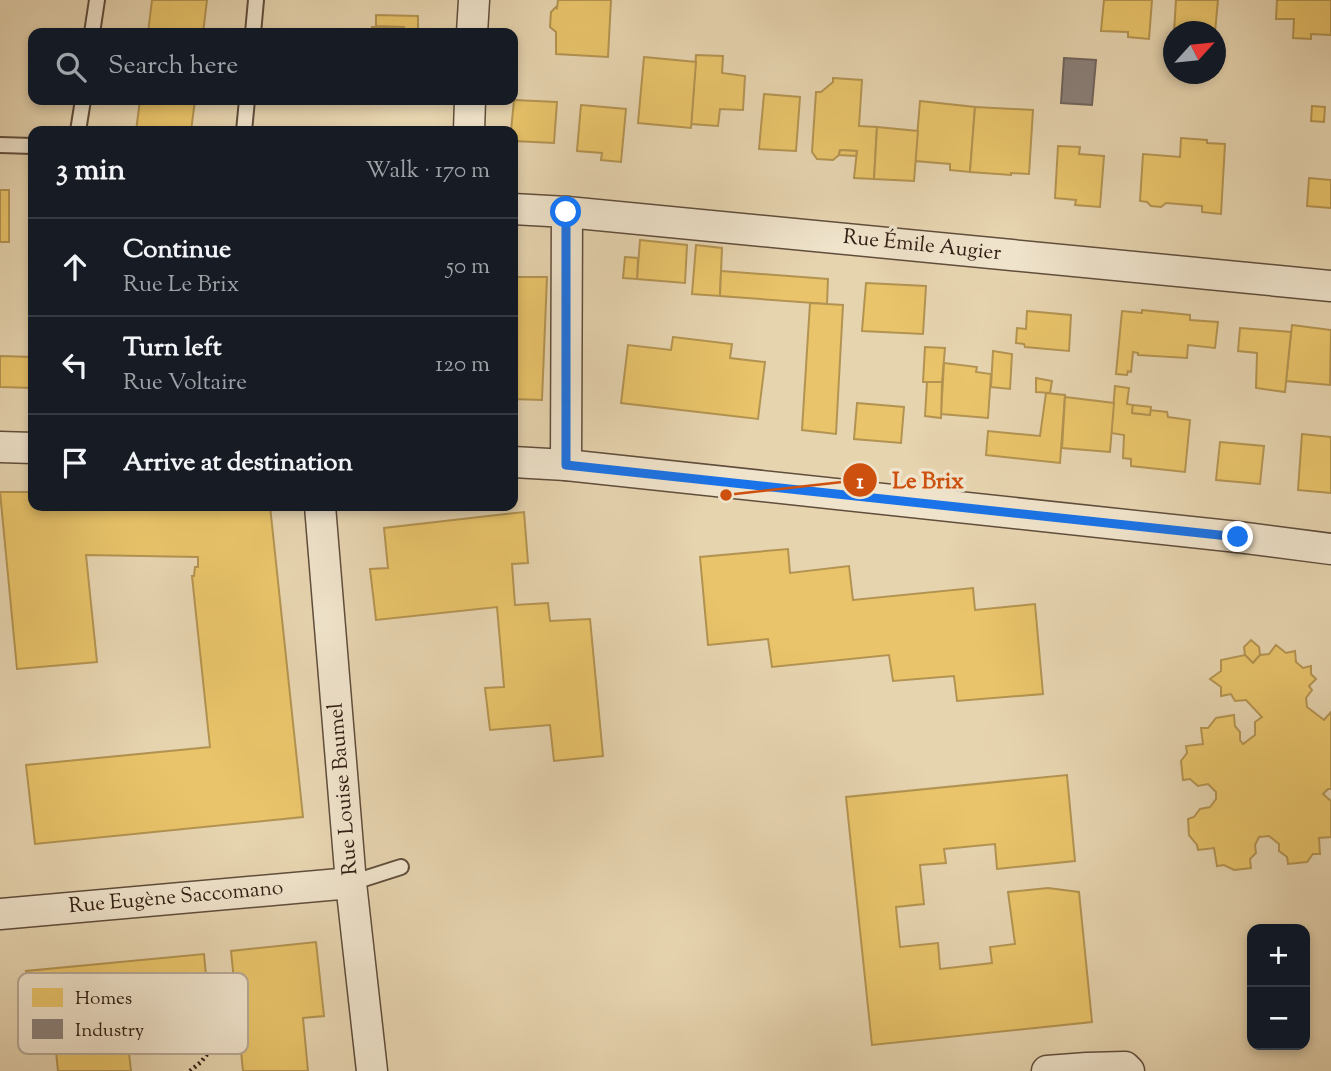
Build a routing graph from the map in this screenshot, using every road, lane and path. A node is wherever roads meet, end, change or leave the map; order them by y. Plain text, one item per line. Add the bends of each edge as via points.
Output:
1 (97, 0) edge
2 (256, 0) edge
3 (474, 0) edge
4 (93, 28) edge
5 (253, 28) edge
6 (472, 28) edge
7 (82, 105) edge
8 (247, 105) edge
9 (470, 105) edge
10 (79, 126) edge
11 (244, 126) edge
12 (469, 126) edge
13 (0, 145) edge
14 (28, 146) edge
15 (518, 209) edge
16 (566, 212) junction
17 (1331, 286) edge
18 (0, 447) edge
19 (28, 448) edge
20 (518, 462) edge
21 (566, 465) junction
22 (320, 511) edge
23 (1331, 549) edge
24 (401, 867) dead end
25 (351, 883) junction
26 (0, 914) edge
27 (207, 1054) edge
28 (190, 1071) edge
29 (372, 1071) edge
30 (1047, 1071) edge
31 (1129, 1071) edge

1 - 4 lane
2 - 5 lane
3 - 6 street
7 - 10 lane
8 - 11 lane
9 - 12 street
13 - 14 lane
15 - 16 street, Rue Émile Augier
16 - 17 street, Rue Émile Augier
16 - 21 street
18 - 19 street
20 - 21 street
21 - 23 street
22 - 25 street, Rue Louise Baumel
24 - 25 lane
25 - 26 street, Rue Eugène Saccomano
25 - 29 street, Rue Louise Baumel
27 - 28 path
30 - 31 street via 1125,1067

